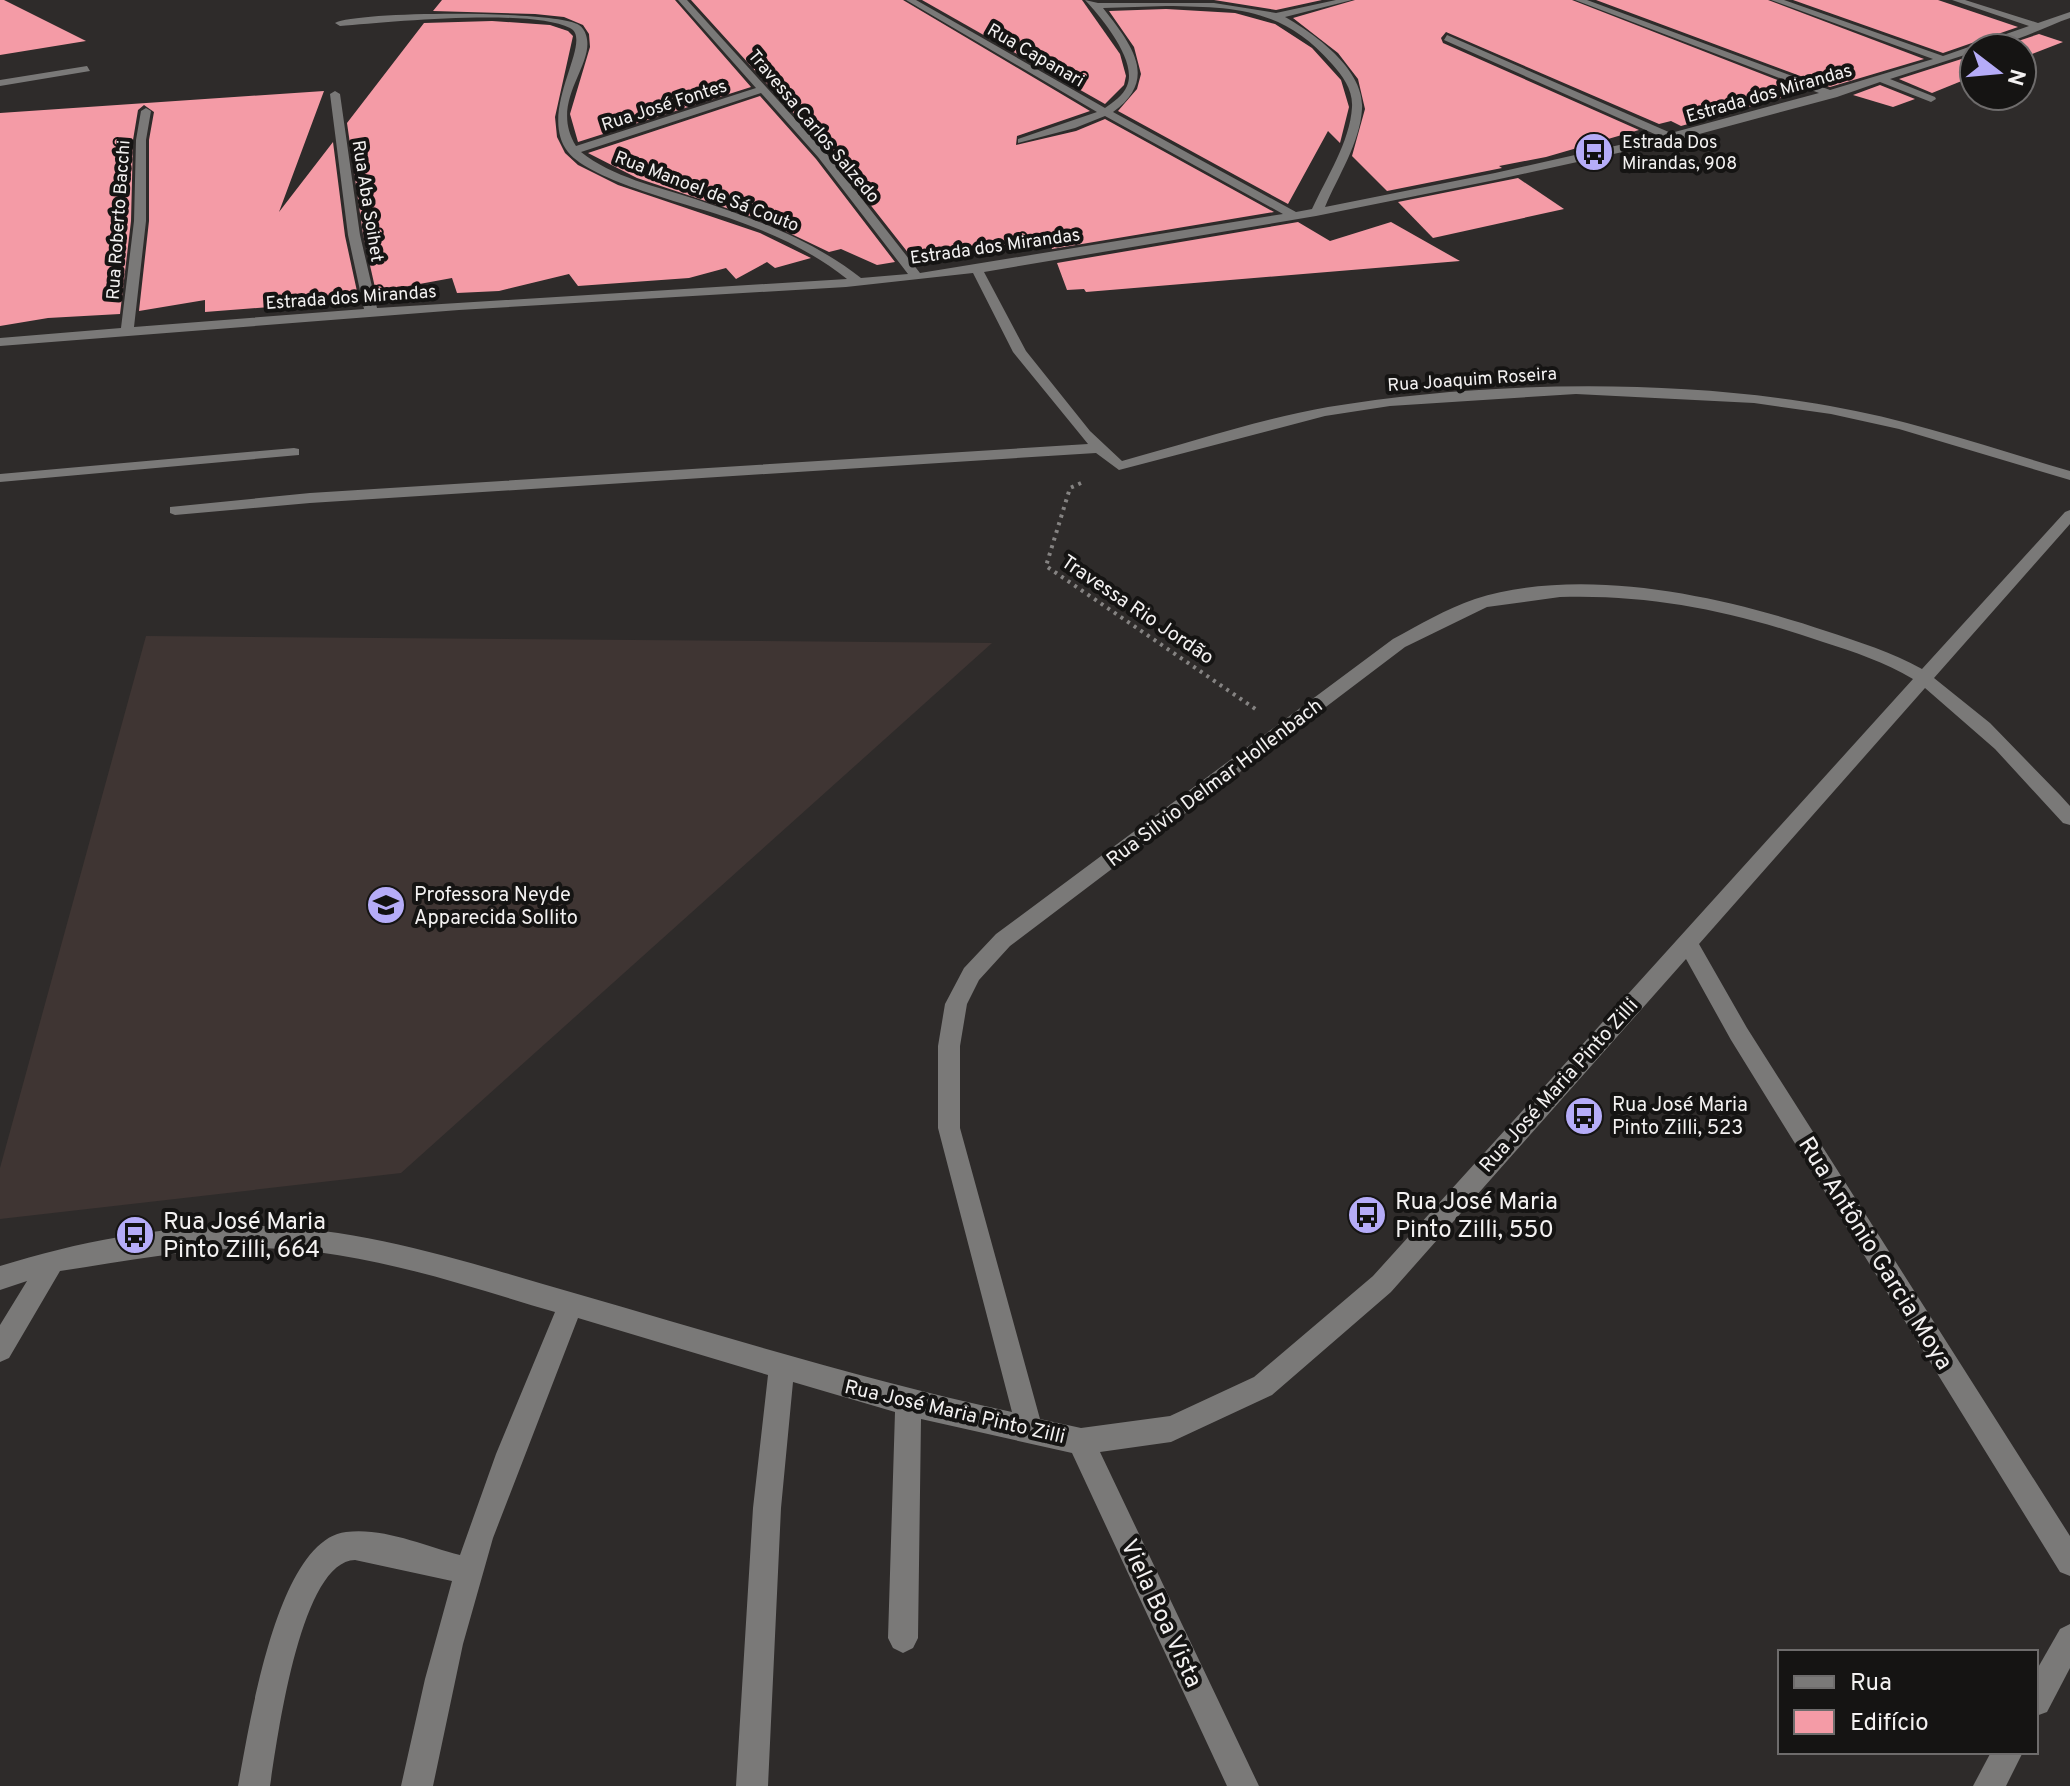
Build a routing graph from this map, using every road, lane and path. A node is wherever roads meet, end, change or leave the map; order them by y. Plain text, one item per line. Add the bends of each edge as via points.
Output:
1 (682, 0) edge
2 (910, 0) edge
3 (1348, 0) edge
4 (1579, 0) edge
5 (1775, 0) edge
6 (1956, 0) edge
7 (1093, 3) edge
8 (2070, 15) edge
9 (1277, 16) junction
10 (340, 23) dead end
11 (2040, 27) junction
12 (2025, 32) edge
13 (1447, 38) dead end
14 (1958, 54) edge
15 (1943, 59) junction
16 (87, 69) dead end
17 (1881, 79) junction
18 (0, 83) edge
19 (764, 89) junction
20 (335, 94) dead end
21 (1833, 95) junction
22 (1931, 99) dead end
23 (146, 111) dead end
24 (1106, 112) junction
25 (1673, 138) junction
26 (1022, 141) dead end
27 (573, 151) junction
28 (1316, 213) junction
29 (1294, 216) junction
30 (977, 269) junction
31 (917, 277) junction
32 (857, 281) junction
33 (372, 314) junction
34 (127, 332) junction
35 (0, 342) edge
36 (1099, 448) junction
37 (294, 452) dead end
38 (1119, 466) junction
39 (2070, 476) edge
40 (0, 478) edge
41 (175, 510) dead end
42 (2070, 515) edge
43 (1924, 678) junction
44 (1284, 728) junction
45 (2070, 818) edge
46 (1686, 941) junction
47 (53, 1261) junction
48 (0, 1278) edge
49 (570, 1306) junction
50 (0, 1349) edge
51 (782, 1367) junction
52 (908, 1403) junction
53 (1030, 1431) junction
54 (1081, 1441) junction
55 (2070, 1562) edge
56 (469, 1571) junction
57 (903, 1638) dead end
58 (2070, 1639) edge
59 (2038, 1697) edge
60 (2007, 1754) edge
61 (254, 1786) edge
62 (417, 1786) edge
63 (752, 1786) edge
64 (1243, 1786) edge
65 (1989, 1786) edge

1 - 19 street, Travessa Carlos Salzedo
2 - 24 street, Rua Capanari
3 - 9 street
4 - 21 street
5 - 15 street
6 - 11 street
7 - 9 street via 1213,3
7 - 24 street via 1135,71 1128,95
8 - 11 street, Estrada dos Mirandas
9 - 28 street via 1333,58 1357,100 1355,119
10 - 27 street via 489,18 575,27 584,41 560,122
11 - 12 street, Estrada dos Mirandas
13 - 25 street
14 - 15 street, Estrada dos Mirandas
15 - 17 street, Estrada dos Mirandas
16 - 18 street
17 - 21 street, Estrada dos Mirandas
17 - 22 street
19 - 27 street, Rua José Fontes
19 - 31 street, Travessa Carlos Salzedo
20 - 33 street, Rua Aba Soihet via 354,235
21 - 25 street, Estrada dos Mirandas
23 - 34 street, Rua Roberto Bacchi
24 - 26 street
24 - 29 street, Rua Capanari
25 - 28 street, Estrada dos Mirandas
27 - 32 street, Rua Manoel de Sá Couto via 614,174 807,246
28 - 29 street, Estrada dos Mirandas
29 - 30 street, Estrada dos Mirandas
30 - 31 street, Estrada dos Mirandas
30 - 36 street via 1020,352
31 - 32 street, Estrada dos Mirandas
32 - 33 street, Estrada dos Mirandas
33 - 34 street, Estrada dos Mirandas
34 - 35 street, Estrada dos Mirandas
36 - 38 street
36 - 41 street
37 - 40 street
38 - 39 street, Rua Joaquim Roseira via 1324,412 1390,402 1576,390 1754,399 1831,410
38 - 44 path, Travessa Rio Jordão via 1070,488 1046,566
42 - 43 street, Rua José Maria Pinto Zilli
43 - 44 street, Rua Silvio Delmar Hollenbach via 1838,641 1705,600 1613,591 1547,593 1485,602 1455,613 1399,643
43 - 45 street, Rua Silvio Delmar Hollenbach via 2013,756
43 - 46 street, Rua José Maria Pinto Zilli
44 - 53 street, Rua Silvio Delmar Hollenbach via 1003,940 971,974 956,1004 949,1046 949,1128
46 - 54 street, Rua José Maria Pinto Zilli via 1382,1284 1263,1386 1171,1429
46 - 55 street, Rua Antônio Garcia Moya
47 - 48 street, Rua José Maria Pinto Zilli
47 - 49 street, Rua José Maria Pinto Zilli via 183,1240 261,1237 334,1243 450,1269
47 - 50 street
49 - 51 street, Rua José Maria Pinto Zilli
49 - 56 street
51 - 52 street, Rua José Maria Pinto Zilli
51 - 63 street via 767,1508
52 - 53 street, Rua José Maria Pinto Zilli
52 - 57 street
53 - 54 street, Rua José Maria Pinto Zilli
54 - 64 street, Viela Boa Vista
56 - 61 street via 344,1545 321,1557 281,1646
56 - 62 street
58 - 59 street
60 - 65 street

